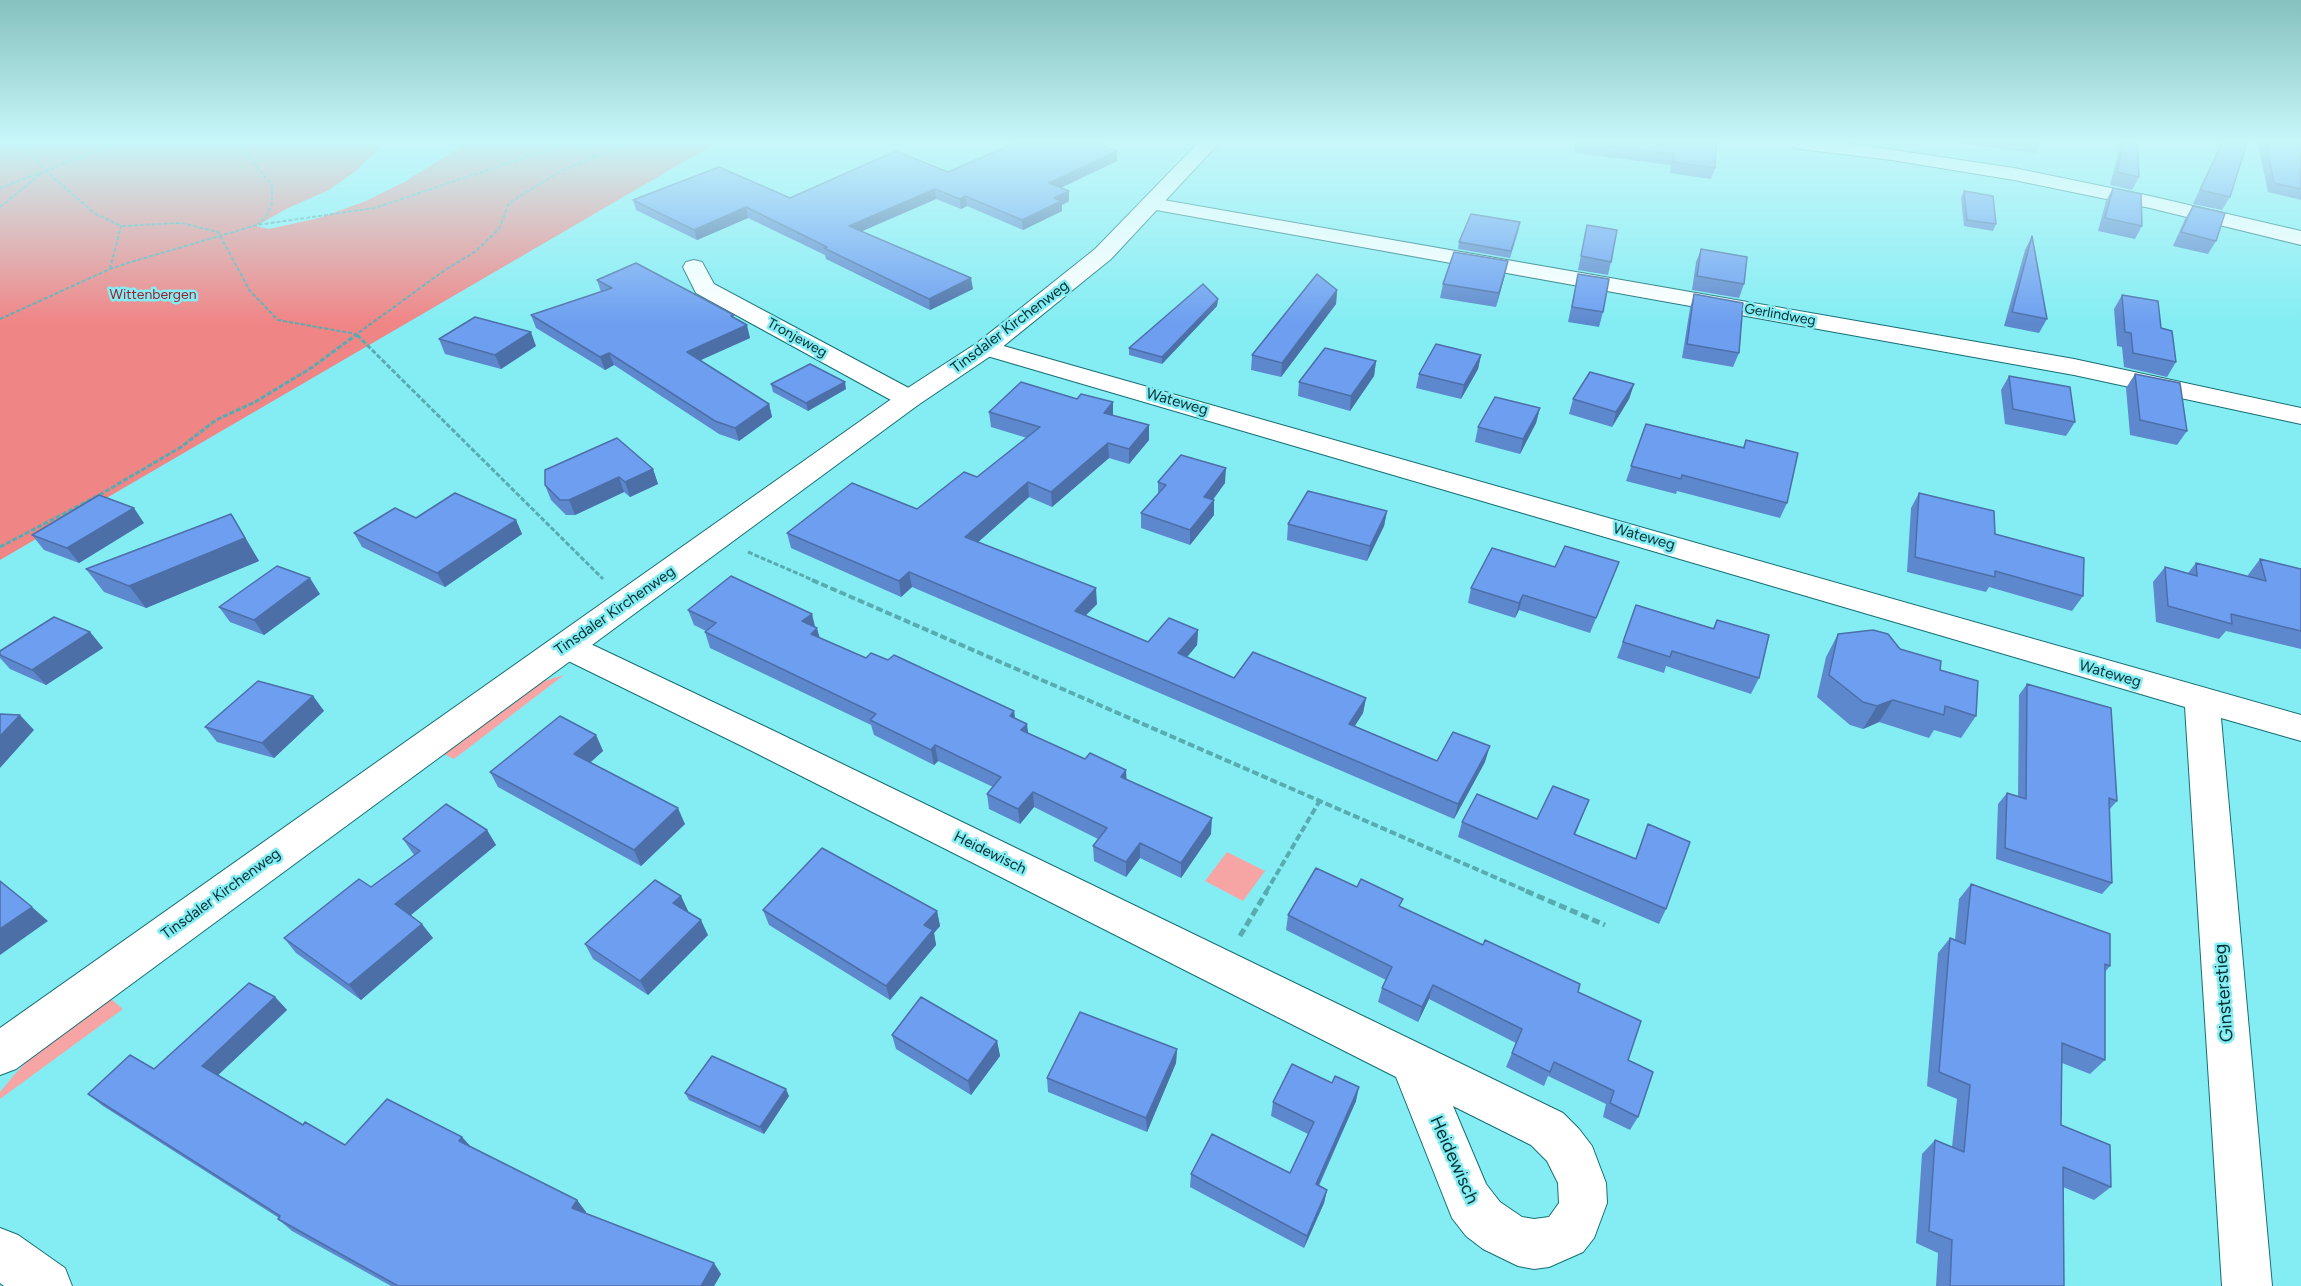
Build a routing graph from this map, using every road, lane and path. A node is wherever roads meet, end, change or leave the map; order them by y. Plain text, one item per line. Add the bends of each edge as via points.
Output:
1 (83, 203) edge
2 (272, 203) edge
3 (390, 203) edge
4 (509, 203) edge
5 (2154, 203) edge
6 (1152, 204) joint
7 (121, 225) junction
8 (257, 225) junction
9 (220, 236) junction
10 (2301, 238) edge
11 (694, 267) dead end
12 (111, 269) junction
13 (0, 319) edge
14 (356, 334) junction
15 (986, 348) junction
16 (909, 399) junction
17 (2301, 416) edge
18 (717, 539) junction
19 (0, 547) edge
20 (627, 602) junction
21 (566, 646) junction
22 (2202, 701) junction
23 (2301, 728) edge
24 (1319, 802) junction
25 (1605, 925) dead end
26 (1221, 969) junction
27 (0, 1054) edge
28 (1413, 1063) dead end
29 (0, 1252) edge
30 (47, 1286) edge
31 (2247, 1286) edge

1 - 7 path via 94,213
2 - 8 path
3 - 8 path
4 - 14 path via 499,229 476,251
5 - 10 street
6 - 15 street, Tinsdaler Kirchenweg via 1103,254
6 - 17 street, Gerlindweg via 2074,367
7 - 9 path via 182,223 211,229
7 - 12 path
8 - 9 path
9 - 12 path
9 - 14 path via 250,291 278,320
11 - 16 street, Tronjeweg via 704,288
12 - 13 path
14 - 19 path via 311,369 216,420 181,447
14 - 20 path
15 - 16 street, Tinsdaler Kirchenweg
15 - 22 street, Wateweg
16 - 18 street, Tinsdaler Kirchenweg
18 - 20 street, Tinsdaler Kirchenweg
18 - 24 path
20 - 21 street, Tinsdaler Kirchenweg
21 - 26 street, Heidewisch
21 - 27 street, Tinsdaler Kirchenweg
22 - 23 street, Wateweg
22 - 31 street, Ginsterstieg
24 - 25 path
24 - 26 path
26 - 28 street, Heidewisch
29 - 30 street

